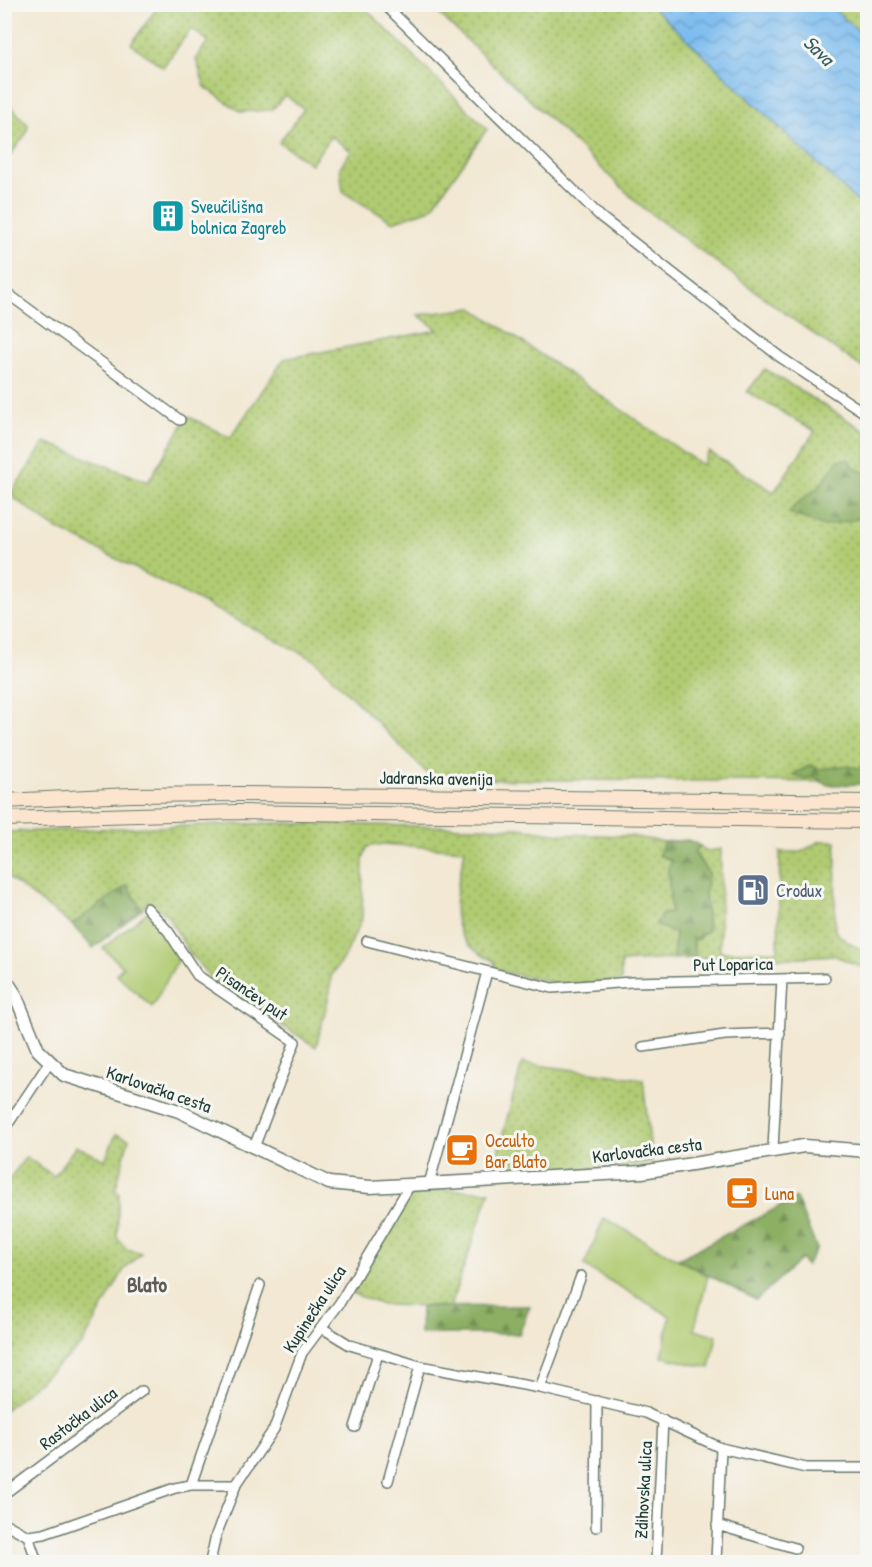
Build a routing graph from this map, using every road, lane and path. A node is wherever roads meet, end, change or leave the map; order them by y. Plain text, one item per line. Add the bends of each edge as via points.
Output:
1 (384, 4) edge
2 (4, 291) edge
3 (867, 415) edge
4 (180, 420) dead end
5 (4, 801) edge
6 (867, 802) edge
7 (4, 819) edge
8 (867, 821) edge
9 (147, 908) dead end
10 (367, 941) dead end
11 (487, 972) junction
12 (4, 977) edge
13 (825, 978) dead end
14 (782, 979) junction
15 (780, 1033) junction
16 (643, 1047) dead end
17 (49, 1063) junction
18 (4, 1130) edge
19 (254, 1147) junction
20 (773, 1149) junction
21 (867, 1151) edge
22 (429, 1184) junction
23 (410, 1185) junction
24 (581, 1276) dead end
25 (260, 1286) dead end
26 (322, 1328) junction
27 (378, 1354) junction
28 (420, 1366) junction
29 (540, 1388) junction
30 (142, 1391) dead end
31 (597, 1401) junction
32 (663, 1419) junction
33 (355, 1427) dead end
34 (721, 1448) junction
35 (867, 1468) edge
36 (388, 1481) dead end
37 (191, 1485) junction
38 (236, 1485) junction
39 (4, 1494) edge
40 (4, 1522) edge
41 (717, 1525) junction
42 (596, 1527) dead end
43 (27, 1536) junction
44 (795, 1548) dead end
45 (37, 1563) edge
46 (210, 1563) edge
47 (656, 1563) edge
48 (716, 1563) edge

1 - 3 street via 601,217 780,357
2 - 4 street
5 - 6 main road, Jadranska avenija via 239,794
7 - 8 main road, Jadranska avenija via 249,812
9 - 19 street, Pisančev put via 168,931 197,975 295,1042
10 - 11 street
11 - 14 street, Put Loparica via 552,988
11 - 22 street
12 - 17 street, Karlovačka cesta via 38,1050
13 - 14 street
14 - 15 street, Put Loparica
15 - 16 street via 725,1035
15 - 20 street, Put Loparica
17 - 18 street
17 - 19 street, Karlovačka cesta via 81,1081 179,1111
19 - 23 street, Karlovačka cesta via 329,1184
20 - 21 street, Karlovačka cesta via 804,1146
20 - 22 street, Karlovačka cesta via 642,1172
22 - 23 street, Karlovačka cesta
23 - 26 street, Kupinečka ulica
24 - 29 street
25 - 37 street
26 - 27 street, Zdihovska ulica via 350,1345
26 - 38 street, Kupinečka ulica via 302,1353 274,1429
27 - 28 street, Zdihovska ulica
27 - 33 street
28 - 29 street, Zdihovska ulica
28 - 36 street
29 - 31 street, Zdihovska ulica
30 - 39 street, Rastočka ulica
31 - 32 street, Zdihovska ulica
31 - 42 street
32 - 34 street, Zdihovska ulica
32 - 47 street, Zdihovska ulica
34 - 35 street, Zdihovska ulica via 807,1468
34 - 41 street
37 - 38 street
37 - 43 street via 136,1500 44,1534
38 - 46 street, Kupinečka ulica via 216,1535
40 - 43 street
41 - 44 street
41 - 48 street
43 - 45 street

